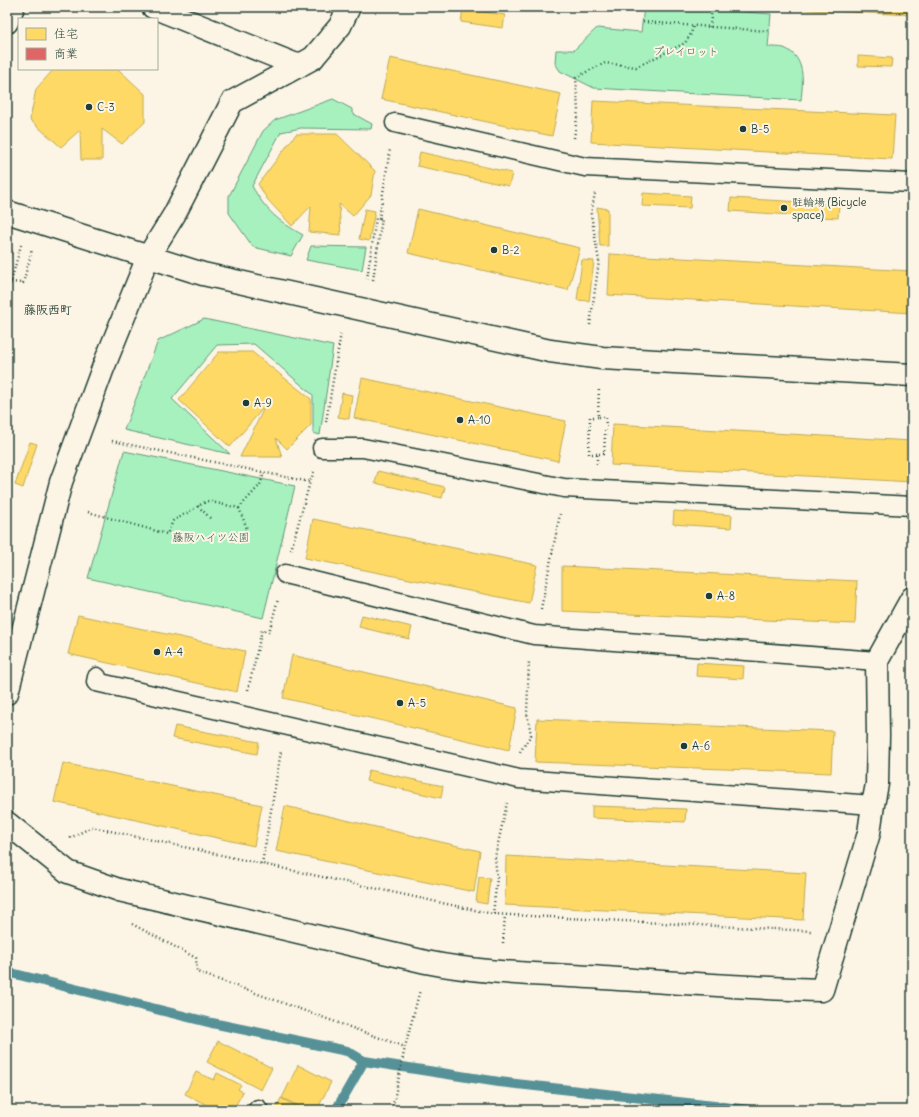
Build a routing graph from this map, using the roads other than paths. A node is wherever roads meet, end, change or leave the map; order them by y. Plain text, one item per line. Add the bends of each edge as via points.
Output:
1 (13, 7) edge
2 (153, 7) edge
3 (349, 7) edge
4 (7, 22) edge
5 (306, 62) junction
6 (395, 123) road end
7 (912, 183) edge
8 (7, 212) edge
9 (148, 257) junction
10 (912, 375) edge
11 (322, 448) road end
12 (912, 506) edge
13 (285, 574) dead end
14 (912, 598) edge
15 (877, 661) junction
16 (97, 677) dead end
17 (7, 693) edge
18 (873, 805) junction
19 (7, 823) edge

1 - 4 street
2 - 5 street
3 - 5 street via 340,26
5 - 9 street via 232,102 174,215
6 - 7 lane via 585,166
8 - 9 street
9 - 10 street via 202,274 550,351 602,358
9 - 17 street via 103,368 62,482
11 - 12 lane via 363,448 564,488
13 - 15 lane via 534,635
14 - 15 street
15 - 18 street via 878,735
16 - 18 lane via 96,682 519,779
18 - 19 street via 868,833 822,990 456,968 119,890 68,872

